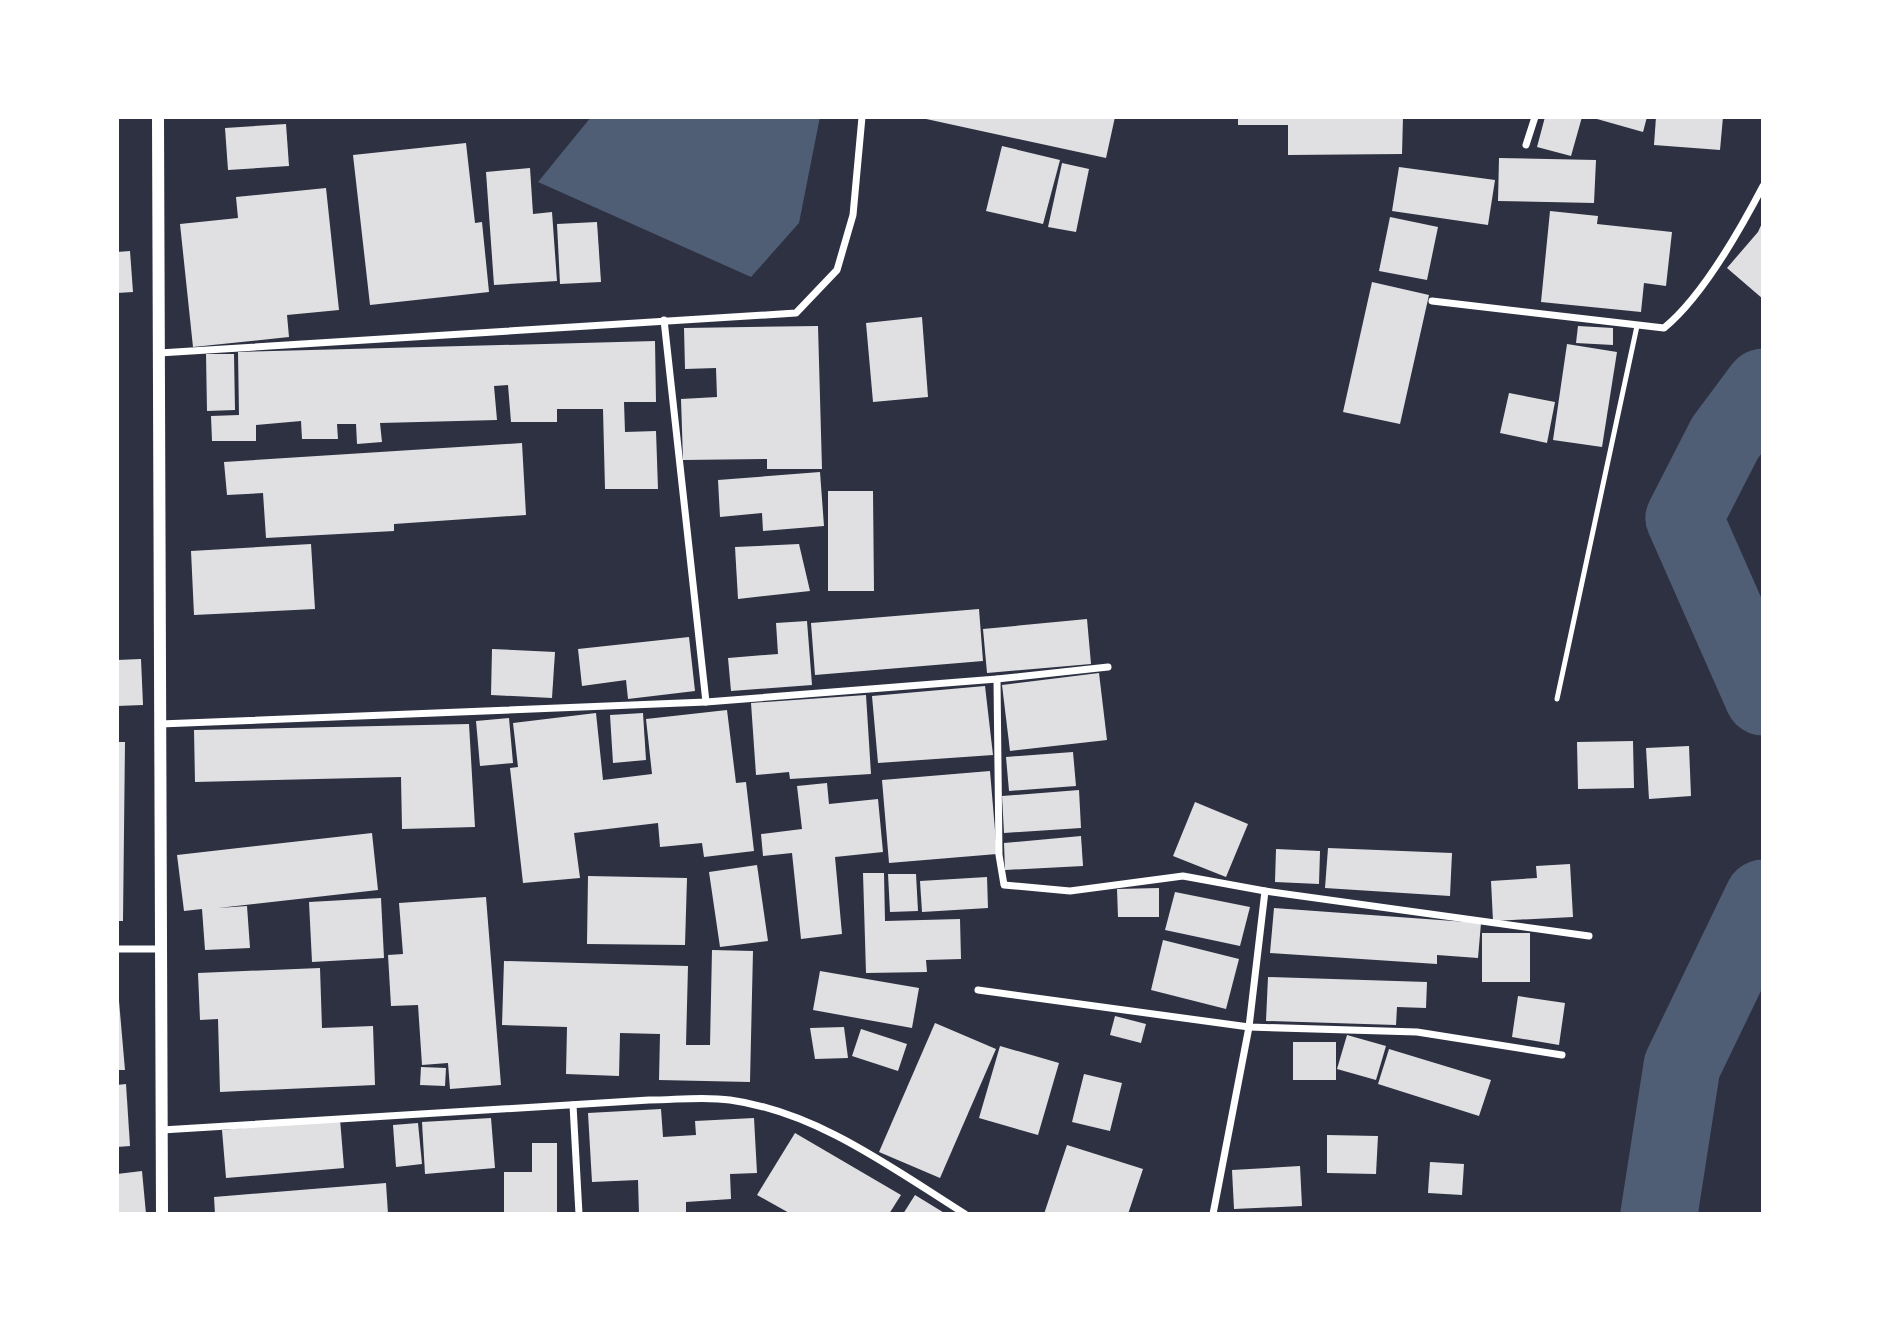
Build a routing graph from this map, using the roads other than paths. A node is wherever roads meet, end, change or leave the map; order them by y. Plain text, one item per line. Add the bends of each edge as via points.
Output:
1 (158, 117) edge
2 (862, 117) edge
3 (1535, 117) edge
4 (1526, 145) dead end
5 (1763, 186) edge
6 (1432, 301) dead end
7 (664, 320) junction
8 (1637, 326) junction
9 (159, 353) junction
10 (1108, 667) dead end
11 (997, 679) junction
12 (1557, 699) dead end
13 (706, 702) junction
14 (159, 724) junction
15 (1265, 891) junction
16 (1589, 936) dead end
17 (117, 949) edge
18 (161, 949) junction
19 (978, 990) dead end
20 (1249, 1027) junction
21 (1562, 1055) dead end
22 (573, 1105) junction
23 (162, 1130) junction
24 (162, 1214) edge
25 (579, 1214) edge
26 (965, 1214) edge
27 (1213, 1214) edge

1 - 9 street
2 - 7 street via 853,215 836,270 796,313
3 - 4 street
5 - 8 street via 1682,313 1664,328
6 - 8 street
7 - 9 street
7 - 13 street
8 - 12 lane
9 - 14 street
10 - 11 street
11 - 13 street
11 - 15 street via 999,855 1004,885 1070,891 1183,876
13 - 14 street
14 - 18 street
15 - 16 street
15 - 20 street
17 - 18 street
18 - 23 street
19 - 20 street
20 - 21 street via 1417,1032
20 - 27 street
22 - 23 street
22 - 25 street
22 - 26 street via 729,1100 797,1117 861,1148
23 - 24 street

